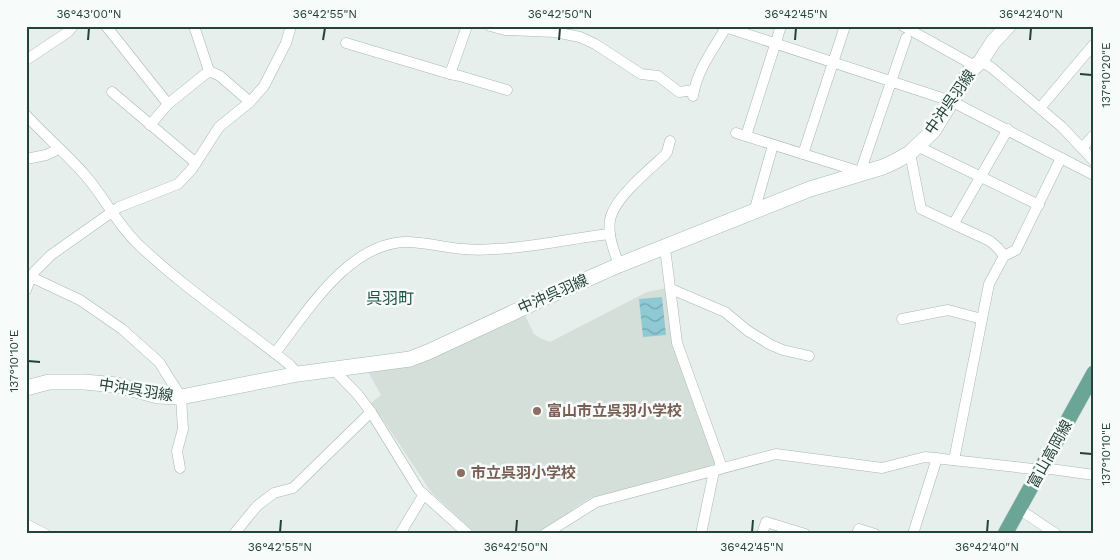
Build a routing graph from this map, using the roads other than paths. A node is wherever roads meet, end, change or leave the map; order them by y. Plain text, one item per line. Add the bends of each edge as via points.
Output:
1 (81, 26) edge
2 (106, 26) edge
3 (194, 26) edge
4 (291, 26) edge
5 (467, 26) edge
6 (490, 26) edge
7 (781, 26) edge
8 (846, 26) edge
9 (903, 26) edge
10 (1008, 26) edge
11 (725, 27) edge
12 (70, 29) edge
13 (906, 38) dead end
14 (775, 43) junction
15 (346, 44) dead end
16 (1094, 44) edge
17 (26, 60) edge
18 (833, 63) junction
19 (978, 64) junction
20 (209, 71) junction
21 (450, 74) junction
22 (891, 82) junction
23 (508, 90) dead end
24 (112, 92) dead end
25 (951, 101) junction
26 (250, 102) junction
27 (168, 104) junction
28 (1040, 108) junction
29 (26, 116) edge
30 (150, 125) junction
31 (1008, 129) junction
32 (1094, 135) edge
33 (670, 141) dead end
34 (773, 145) junction
35 (1082, 148) junction
36 (59, 149) junction
37 (914, 149) junction
38 (804, 154) junction
39 (26, 158) edge
40 (1061, 158) junction
41 (1094, 161) edge
42 (196, 163) junction
43 (864, 174) junction
44 (1094, 175) edge
45 (981, 176) junction
46 (1039, 205) junction
47 (112, 212) junction
48 (754, 212) junction
49 (954, 223) junction
50 (610, 234) junction
51 (664, 248) junction
52 (1004, 256) junction
53 (619, 265) junction
54 (29, 278) edge
55 (26, 290) edge
56 (671, 290) junction
57 (902, 319) dead end
58 (982, 319) junction
59 (275, 353) junction
60 (809, 356) dead end
61 (334, 370) junction
62 (1094, 373) edge
63 (298, 374) junction
64 (26, 388) edge
65 (181, 397) junction
66 (371, 412) junction
67 (937, 458) junction
68 (954, 460) junction
69 (180, 468) dead end
70 (1041, 469) junction
71 (717, 470) junction
72 (1094, 475) edge
73 (424, 494) junction
74 (1019, 510) junction
75 (26, 524) edge
76 (45, 534) edge
77 (234, 534) edge
78 (400, 534) edge
79 (468, 534) edge
80 (545, 534) edge
81 (701, 534) edge
82 (762, 534) edge
83 (804, 534) edge
84 (857, 534) edge
85 (875, 534) edge
86 (913, 534) edge
87 (1005, 534) edge
88 (1056, 534) edge

1 - 12 street
2 - 27 street
3 - 20 street
4 - 26 street via 264,86
5 - 21 street
6 - 11 street via 580,37 641,74 658,76 679,92 693,93 698,75
7 - 14 street
8 - 18 street
9 - 19 street
10 - 19 main road, 中沖呉羽線
11 - 14 street
12 - 17 street
13 - 22 street
14 - 18 street
14 - 34 street via 741,135
15 - 21 street
16 - 28 street
18 - 22 street
18 - 38 street
19 - 25 main road, 中沖呉羽線
19 - 28 street via 992,68
20 - 26 street via 220,76
20 - 27 street
21 - 23 street
22 - 25 street
22 - 43 street via 862,168
24 - 30 street
25 - 31 street
25 - 37 main road, 中沖呉羽線 via 933,131
26 - 42 street via 219,127
27 - 30 street
28 - 35 street
29 - 36 street
30 - 42 street
31 - 40 street
31 - 45 street
32 - 35 street
33 - 50 street via 665,155 614,208
34 - 38 street
34 - 48 street
35 - 41 street
36 - 39 street
36 - 47 street via 84,174
37 - 43 main road, 中沖呉羽線
37 - 45 street
37 - 49 street via 921,209
38 - 43 street
40 - 44 street
40 - 46 street
42 - 47 street via 178,184
43 - 48 main road, 中沖呉羽線 via 810,189
45 - 46 street
45 - 49 street
46 - 52 street via 1016,250
47 - 54 street via 51,255
47 - 59 street via 140,247
48 - 51 main road, 中沖呉羽線
49 - 52 street via 990,241
50 - 53 street
50 - 59 street via 495,249 465,250 407,242 385,244 346,268 322,292
51 - 53 main road, 中沖呉羽線
51 - 56 street
52 - 58 street via 989,284
53 - 61 main road, 中沖呉羽線 via 410,359
54 - 55 street
54 - 65 street via 80,300 122,329 159,362
56 - 60 street via 725,312 771,345
56 - 71 street via 677,343 720,462
57 - 58 street via 948,310
58 - 68 street
59 - 63 street
61 - 63 main road, 中沖呉羽線
61 - 66 street
62 - 70 main road, 富山高岡線
63 - 65 main road, 中沖呉羽線
64 - 65 main road, 中沖呉羽線 via 49,382 75,382 117,385 158,396
65 - 69 street via 183,429 177,450
66 - 73 street
66 - 77 street via 293,488 274,493 257,506
67 - 68 street
67 - 71 street via 920,458 882,468 776,454
67 - 86 street
68 - 70 street
70 - 72 street
70 - 74 main road, 富山高岡線
71 - 80 street via 596,502
71 - 81 street
73 - 78 street
73 - 79 street
74 - 87 main road, 富山高岡線
74 - 88 street
75 - 76 street
82 - 83 street via 766,522
84 - 85 street via 859,528

